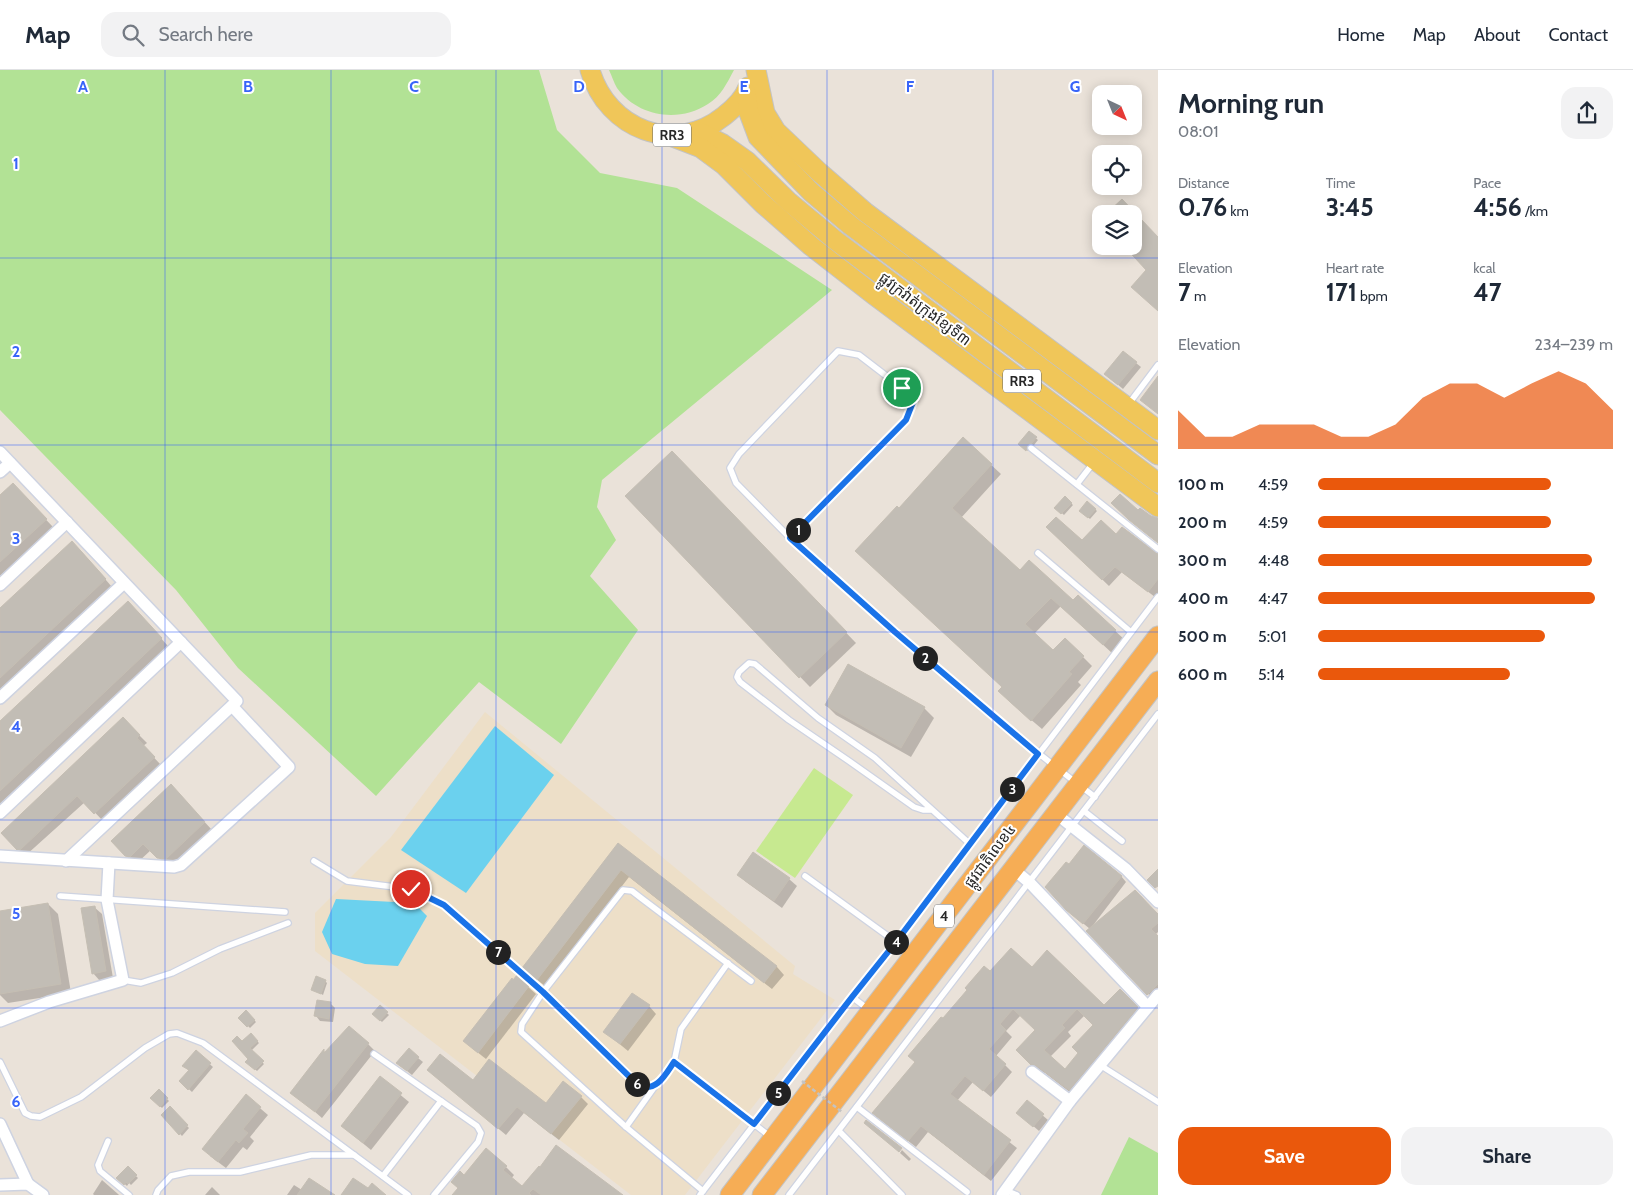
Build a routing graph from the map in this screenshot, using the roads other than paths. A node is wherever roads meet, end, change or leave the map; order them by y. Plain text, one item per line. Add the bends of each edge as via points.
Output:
1 (590, 70) edge
2 (756, 70) edge
3 (746, 92) junction
4 (697, 131) junction
5 (670, 136) junction
6 (1158, 365) edge
7 (1126, 407) junction
8 (1158, 430) edge
9 (1031, 448) dead end
10 (0, 452) edge
11 (1158, 455) edge
12 (1095, 460) junction
13 (10, 462) junction
14 (0, 472) edge
15 (1158, 483) edge
16 (1077, 484) junction
17 (1158, 507) edge
18 (67, 522) junction
19 (790, 538) junction
20 (1158, 549) edge
21 (1038, 553) dead end
22 (124, 583) junction
23 (0, 585) edge
24 (1158, 597) edge
25 (1131, 632) junction
26 (1158, 636) edge
27 (181, 642) junction
28 (1158, 681) edge
29 (0, 698) edge
30 (232, 706) junction
31 (1158, 714) edge
32 (1038, 754) junction
33 (1057, 768) junction
34 (1078, 784) junction
35 (1095, 797) junction
36 (931, 810) junction
37 (1084, 811) junction
38 (0, 813) edge
39 (1055, 813) junction
40 (1072, 827) junction
41 (1122, 841) dead end
42 (970, 844) junction
43 (0, 856) edge
44 (66, 861) junction
45 (314, 861) dead end
46 (109, 863) junction
47 (1012, 868) junction
48 (805, 876) dead end
49 (1030, 883) junction
50 (60, 896) dead end
51 (106, 900) junction
52 (1158, 902) edge
53 (285, 912) dead end
54 (288, 923) dead end
55 (896, 942) junction
56 (728, 963) junction
57 (123, 980) junction
58 (751, 981) dead end
59 (543, 992) junction
60 (1158, 995) edge
61 (852, 997) junction
62 (1148, 1007) junction
63 (871, 1011) junction
64 (0, 1020) edge
65 (374, 1054) dead end
66 (0, 1062) edge
67 (674, 1062) junction
68 (1100, 1065) junction
69 (1032, 1072) dead end
70 (656, 1085) junction
71 (441, 1101) junction
72 (1070, 1102) junction
73 (1158, 1102) edge
74 (857, 1107) junction
75 (0, 1124) edge
76 (754, 1124) junction
77 (626, 1127) junction
78 (839, 1131) junction
79 (773, 1139) junction
80 (108, 1141) dead end
81 (354, 1155) junction
82 (383, 1176) junction
83 (28, 1184) junction
84 (0, 1185) edge
85 (967, 1192) dead end
86 (1004, 1192) edge
87 (701, 1193) edge
88 (39, 1194) edge
89 (129, 1195) edge
90 (156, 1195) edge
91 (408, 1195) edge
92 (434, 1195) edge
93 (730, 1195) edge
94 (762, 1195) edge
95 (789, 1195) edge
96 (902, 1195) edge
97 (1017, 1195) edge

1 - 5 main road, RR3 via 594,86 608,107 628,123
2 - 3 main road, RR3
2 - 7 main road via 765,113 776,131 819,172 865,212
3 - 4 main road, RR3 via 733,109
3 - 11 main road, ផ្លូវក្រវ៉ាត់ក្រុងខ្សែទី៣ / RR3 via 749,113 758,137 811,192 850,225
4 - 5 main road, RR3
4 - 15 main road, ផ្លូវក្រវ៉ាត់ក្រុងខ្សែទី៣ / RR3 via 747,161 788,201 886,280
5 - 12 main road via 701,148 724,165 812,246
6 - 7 lane
7 - 8 main road
9 - 16 lane
10 - 13 street
12 - 16 lane
12 - 17 main road
13 - 14 street
13 - 18 street
16 - 20 lane
18 - 22 street
18 - 23 street
19 - 19 lane via 736,483 730,468 739,454 838,351 859,355 902,388 913,402 906,420
19 - 32 lane
21 - 25 lane
22 - 27 street
22 - 29 street
24 - 25 lane
25 - 32 lane
26 - 33 highway, ផ្លូវជាតិលេខ៤ / 4
27 - 30 street via 237,701
27 - 38 street
28 - 34 highway, ផ្លូវជាតិលេខ៤ / 4
30 - 44 street
30 - 46 street via 290,767 181,865
31 - 35 lane
32 - 33 lane
32 - 42 lane
33 - 34 lane
33 - 63 highway, ផ្លូវជាតិលេខ៤ / 4
34 - 35 lane
34 - 39 highway, ផ្លូវជាតិលេខ៤ / 4
35 - 37 lane
36 - 36 lane via 874,758 818,718 755,664 749,663 739,672 740,682 789,720 914,807
36 - 42 lane
37 - 40 lane
37 - 41 lane
39 - 40 street
39 - 47 highway, ផ្លូវជាតិលេខ៤ / 4
40 - 49 lane
40 - 52 street via 1126,870
42 - 55 lane
43 - 44 street
44 - 46 street
45 - 59 lane via 347,881 411,889 444,905
46 - 51 street
47 - 49 street
47 - 94 highway, ផ្លូវជាតិលេខ៤ / 4
48 - 55 lane
49 - 62 street
49 - 74 lane
50 - 51 lane
51 - 53 lane
51 - 57 street
54 - 57 lane via 220,949 172,974 141,983
55 - 61 lane
56 - 58 lane
56 - 59 lane via 632,891 623,890
56 - 67 lane via 681,1029
57 - 64 street
59 - 70 lane via 639,1086
59 - 77 lane via 522,1024 521,1032
60 - 62 street
61 - 63 lane
61 - 76 lane
62 - 68 street
63 - 79 highway, ផ្លូវជាតិលេខ៤ / 4
65 - 71 lane
66 - 81 lane via 25,1113 40,1117 81,1097 145,1048 177,1033 203,1043
67 - 70 lane
67 - 76 lane
68 - 72 street
68 - 73 lane
69 - 72 street
70 - 77 lane
71 - 82 lane
71 - 92 lane via 477,1126 481,1133 478,1142
72 - 86 street
74 - 78 lane
74 - 85 lane
75 - 83 street
76 - 79 lane
76 - 87 lane
77 - 87 lane
78 - 95 lane
78 - 96 lane
79 - 93 highway, ផ្លូវជាតិលេខ៤ / 4
80 - 89 lane via 98,1165 100,1171
81 - 82 lane
81 - 90 lane via 311,1155 240,1172 189,1172 171,1176
82 - 91 lane
83 - 84 street
83 - 88 street
86 - 97 lane

